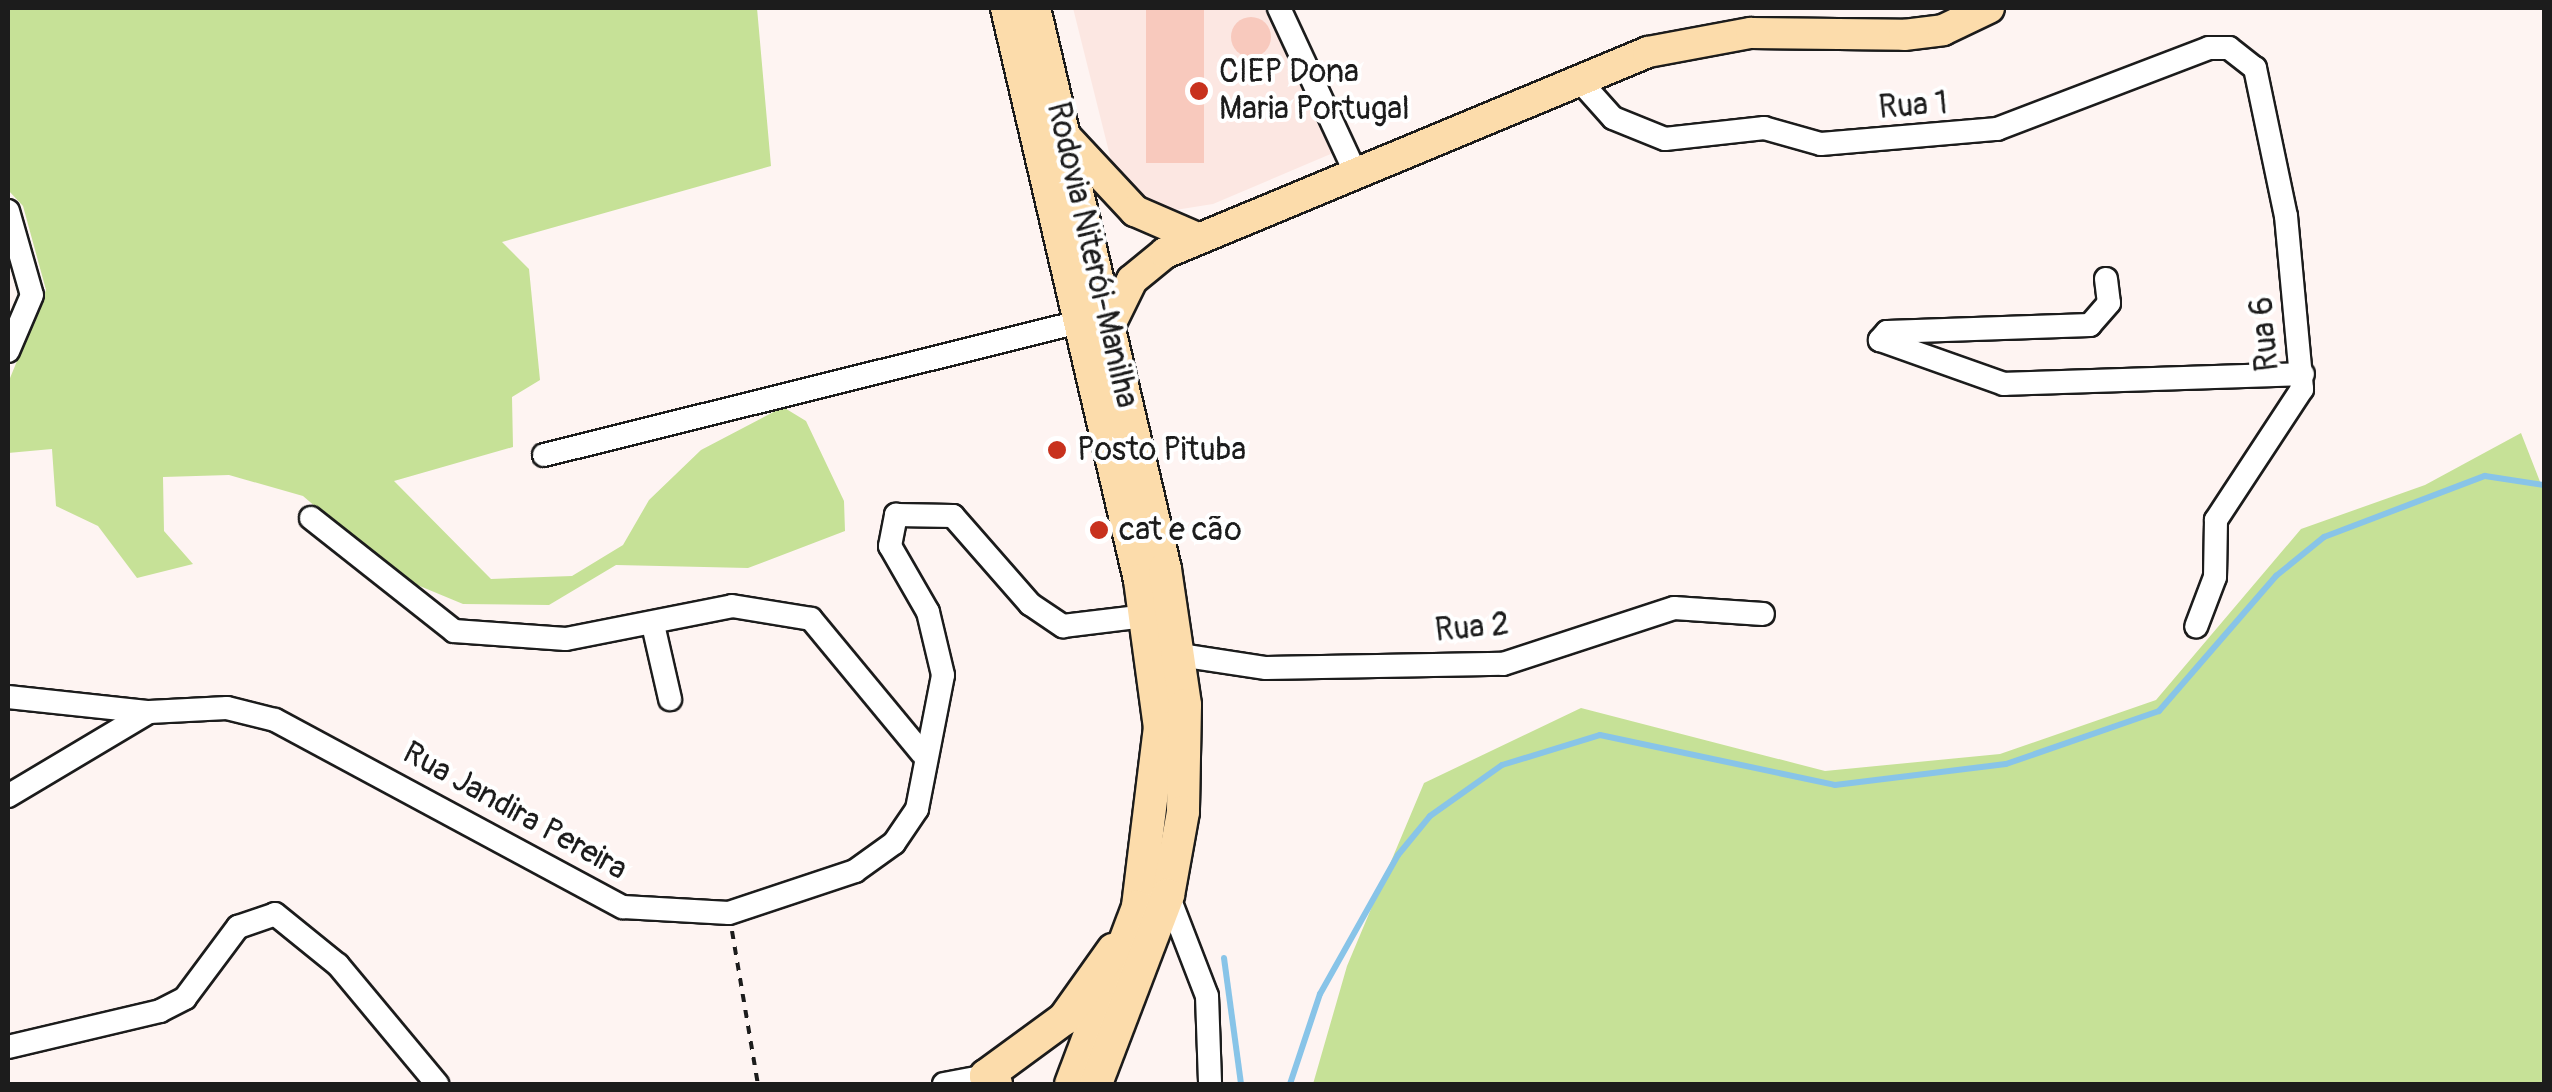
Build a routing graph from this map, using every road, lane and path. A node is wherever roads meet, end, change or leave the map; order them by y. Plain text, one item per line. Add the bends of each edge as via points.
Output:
1 (1008, 8) edge
2 (1034, 8) edge
3 (1279, 8) edge
4 (1990, 8) edge
5 (2255, 68) joint
6 (1579, 80) junction
7 (1061, 128) junction
8 (1356, 174) junction
9 (8, 211) edge
10 (1197, 238) junction
11 (2106, 279) dead end
12 (1094, 324) junction
13 (8, 351) edge
14 (2303, 374) junction
15 (544, 455) dead end
16 (311, 518) dead end
17 (1762, 614) dead end
18 (1146, 616) junction
19 (2196, 627) dead end
20 (654, 629) junction
21 (1180, 655) junction
22 (8, 697) edge
23 (670, 699) dead end
24 (149, 712) junction
25 (922, 753) junction
26 (8, 796) edge
27 (1153, 901) junction
28 (729, 913) junction
29 (8, 1047) edge
30 (991, 1080) edge
31 (437, 1084) edge
32 (758, 1084) edge
33 (944, 1084) edge
34 (1071, 1084) edge
35 (1096, 1084) edge
36 (1210, 1084) edge

1 - 12 highway, Rodovia Niterói-Manilha
2 - 7 highway, Rodovia Niterói-Manilha
3 - 8 street
4 - 6 main road via 1944,30 1904,35 1690,41
5 - 6 street, Rua 1 via 2229,48 2208,48 1996,129 1821,144 1764,128 1664,139 1614,118
5 - 14 street, Rua 6 via 2286,216
6 - 8 main road
7 - 10 main road via 1113,194 1156,225
7 - 12 highway, Rodovia Niterói-Manilha
8 - 10 main road
9 - 13 street via 32,295
10 - 12 main road via 1146,266
11 - 14 street via 2110,303 2090,326 1880,340 2004,384
12 - 15 street
12 - 18 highway, Rodovia Niterói-Manilha
12 - 21 highway, Rodovia Niterói-Manilha
14 - 19 street, Rua 6 via 2291,416 2216,520 2215,577
16 - 20 street via 454,631 566,639
17 - 21 street, Rua 2 via 1674,608 1503,664 1266,668
18 - 25 street, Rua Jandira Pereira via 1063,626 1030,604 953,516 896,515 890,546 928,612 943,675
18 - 27 highway, Rodovia Niterói-Manilha via 1160,785
20 - 23 street
20 - 25 street via 732,606 810,619
21 - 27 highway, Rodovia Niterói-Manilha via 1186,766
22 - 24 street, Rua Jandira Pereira
24 - 26 street
24 - 28 street, Rua Jandira Pereira via 228,708 275,720 624,907
25 - 28 street, Rua Jandira Pereira via 917,809 894,843 855,871
27 - 30 highway via 1064,1019
27 - 34 highway, Rodovia Niterói-Manilha
27 - 35 highway, Rodovia Niterói-Manilha
27 - 36 street via 1206,996
28 - 32 path
29 - 31 street via 160,1011 185,998 238,926 275,914 338,964
30 - 33 street

